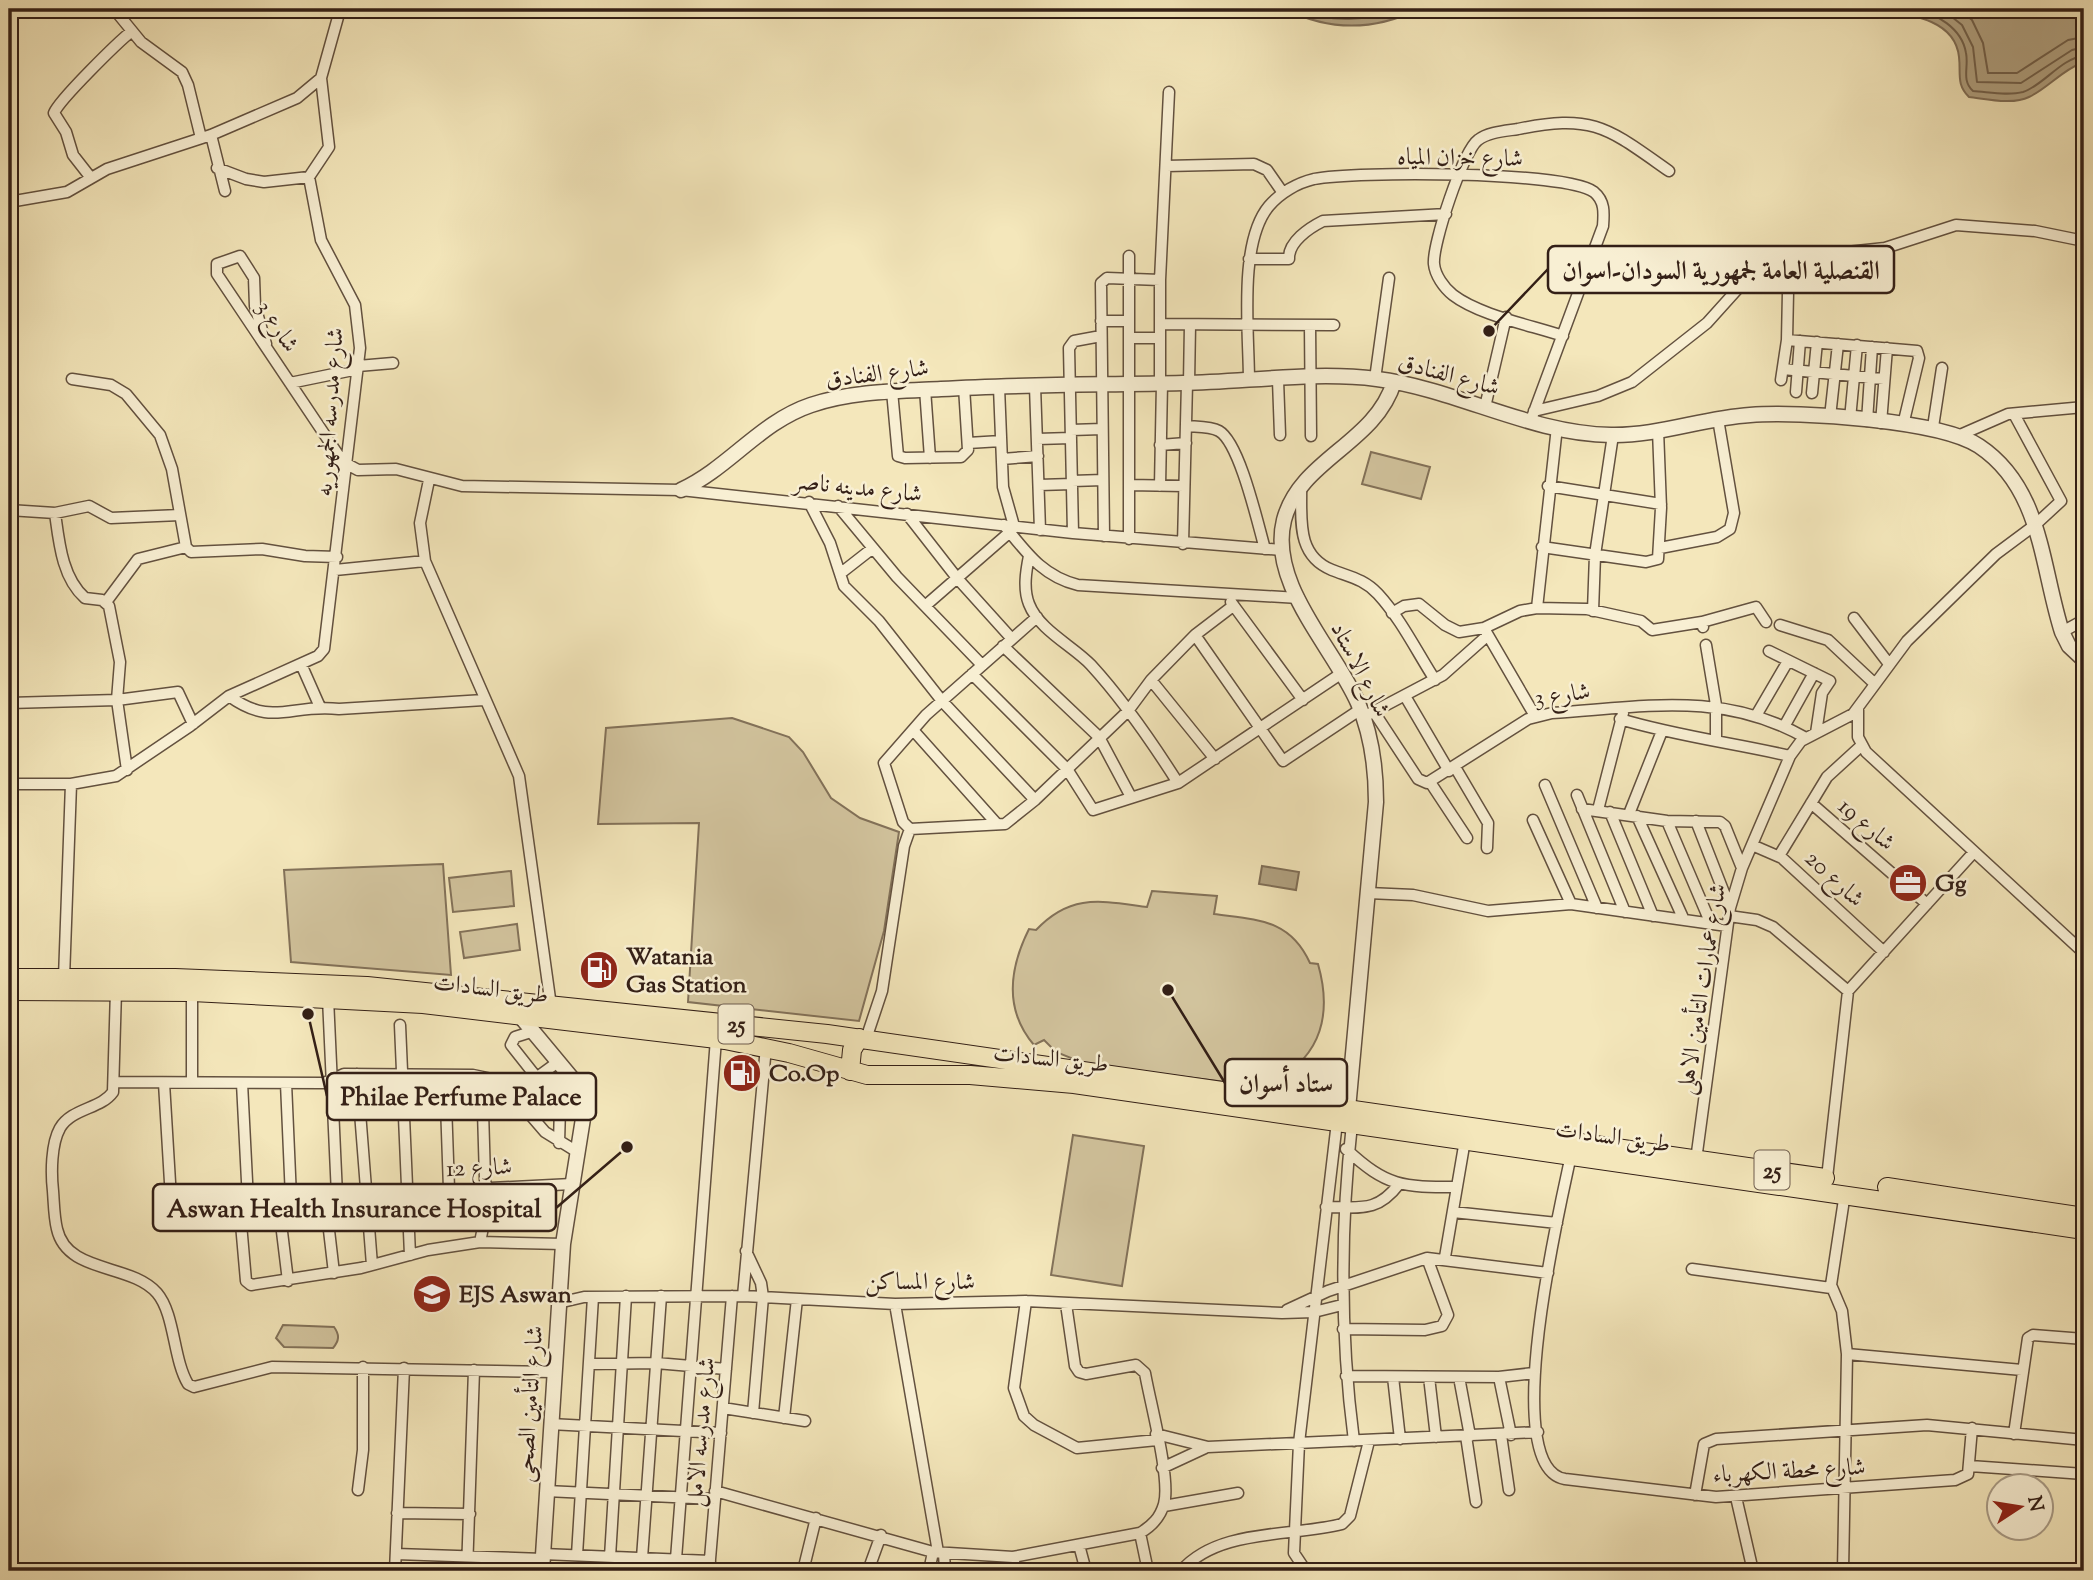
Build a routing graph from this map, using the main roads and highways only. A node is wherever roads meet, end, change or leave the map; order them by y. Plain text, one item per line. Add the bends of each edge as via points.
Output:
1 (9, 978) edge
2 (9, 990) edge
3 (827, 1034) junction
4 (863, 1038) junction
5 (889, 1042) junction
6 (921, 1047) junction
7 (822, 1062) junction
8 (850, 1071) junction
9 (915, 1073) junction
10 (884, 1076) junction
11 (1343, 1123) junction
12 (1998, 1211) junction
13 (2084, 1217) edge
14 (2084, 1230) edge

1 - 3 main road, طريق السادات / 25 via 175,978 367,986
2 - 7 main road, طريق السادات / 25 via 192,992 423,1004 716,1039
3 - 4 main road, طريق السادات / 25
3 - 7 main road via 831,1047
4 - 5 main road, طريق السادات / 25
4 - 8 main road via 852,1050
5 - 6 main road, طريق السادات / 25
5 - 10 main road via 891,1060
6 - 9 main road via 911,1057
6 - 11 main road, طريق السادات / 25
7 - 8 main road, طريق السادات / 25
8 - 10 main road, طريق السادات / 25
9 - 10 main road, طريق السادات / 25
9 - 11 main road, طريق السادات / 25 via 1043,1080
11 - 12 main road, طريق السادات / 25
11 - 12 main road, طريق السادات / 25 via 1696,1160 1827,1178
12 - 13 main road, طريق السادات / 25
12 - 14 main road, طريق السادات / 25

